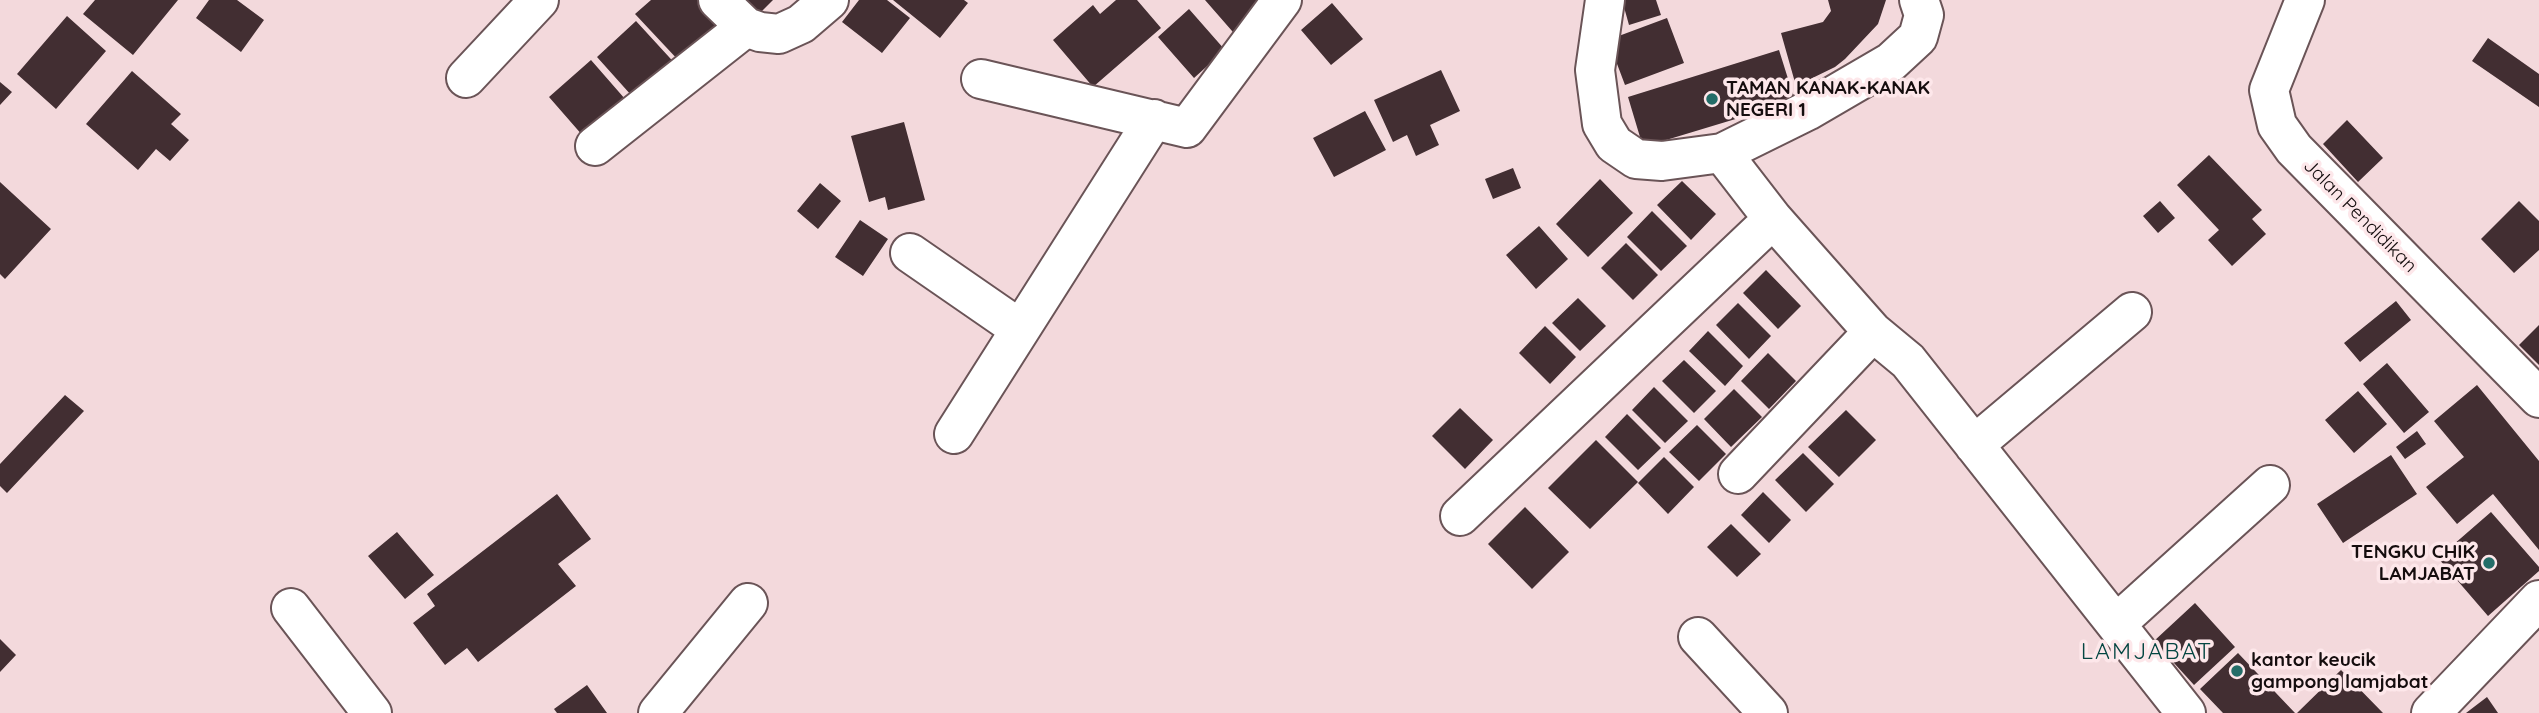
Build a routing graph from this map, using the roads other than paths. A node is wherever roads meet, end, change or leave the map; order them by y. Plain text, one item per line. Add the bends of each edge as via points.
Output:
1 (539, 0) edge
2 (718, 0) edge
3 (829, 0) edge
4 (1282, 0) edge
5 (1605, 0) edge
6 (1919, 0) edge
7 (2305, 0) edge
8 (746, 27) junction
9 (466, 78) dead end
10 (981, 79) dead end
11 (1154, 119) junction
12 (595, 146) dead end
13 (1721, 153) junction
14 (1773, 219) junction
15 (910, 253) dead end
16 (2132, 312) dead end
17 (1020, 329) junction
18 (1873, 331) junction
19 (2539, 398) edge
20 (954, 434) dead end
21 (1974, 444) junction
22 (1738, 474) dead end
23 (2270, 485) dead end
24 (1460, 516) dead end
25 (2539, 600) edge
26 (748, 603) dead end
27 (291, 608) dead end
28 (2116, 624) junction
29 (1698, 637) dead end
30 (372, 713) edge
31 (658, 713) edge
32 (1768, 713) edge
33 (2186, 713) edge
34 (2431, 713) edge

1 - 9 street
2 - 8 street
3 - 8 street via 801,24 779,34
4 - 11 street via 1187,128
5 - 13 street via 1595,69 1602,124 1614,144 1636,159 1662,161
6 - 13 street via 1924,15 1918,37 1891,62 1807,111
7 - 19 street, Jalan Pendidikan via 2269,90 2277,125 2294,149
8 - 12 street
10 - 11 street
11 - 17 street
13 - 14 street
14 - 18 street
14 - 24 street
15 - 17 street
16 - 21 street
17 - 20 street
18 - 21 street via 1908,361
18 - 22 street
21 - 28 street
23 - 28 street
25 - 34 street
26 - 31 street
27 - 30 street
28 - 33 street
29 - 32 street

